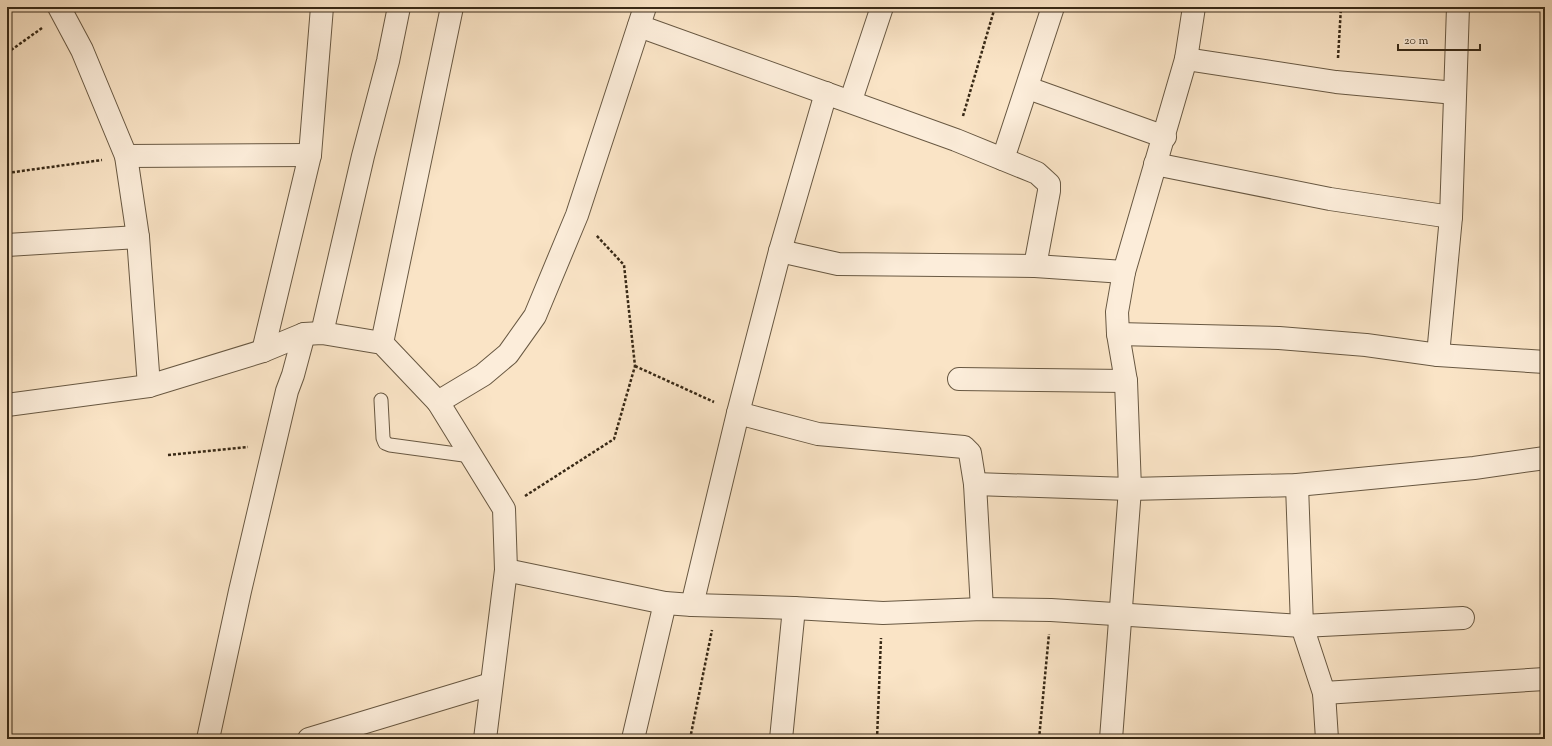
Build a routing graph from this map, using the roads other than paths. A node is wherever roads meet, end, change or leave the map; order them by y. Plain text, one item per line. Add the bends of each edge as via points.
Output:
1 (322, 7) edge
2 (399, 7) edge
3 (452, 7) edge
4 (882, 7) edge
5 (1053, 7) edge
6 (1193, 7) edge
7 (1458, 7) edge
8 (64, 8) edge
9 (642, 16) edge
10 (1186, 60) junction
11 (1028, 88) junction
12 (826, 93) junction
13 (1455, 94) junction
14 (851, 100) junction
15 (1165, 138) junction
16 (310, 155) junction
17 (126, 156) junction
18 (1003, 159) junction
19 (1155, 164) junction
20 (1451, 216) junction
21 (138, 237) junction
22 (7, 245) edge
23 (780, 251) junction
24 (1035, 266) junction
25 (1124, 272) junction
26 (313, 333) junction
27 (1118, 334) junction
28 (382, 342) junction
29 (263, 351) junction
30 (1438, 355) junction
31 (1545, 362) edge
32 (959, 379) dead end
33 (1126, 381) junction
34 (149, 386) junction
35 (381, 400) dead end
36 (438, 402) junction
37 (7, 405) edge
38 (738, 413) junction
39 (472, 456) junction
40 (1545, 458) edge
41 (975, 484) junction
42 (1297, 485) junction
43 (1130, 489) junction
44 (506, 570) junction
45 (665, 603) junction
46 (692, 605) junction
47 (794, 608) junction
48 (982, 609) junction
49 (1122, 613) junction
50 (1463, 618) dead end
51 (1302, 626) junction
52 (1545, 679) edge
53 (491, 684) junction
54 (1324, 694) junction
55 (208, 739) edge
56 (309, 739) edge
57 (485, 739) edge
58 (633, 739) edge
59 (781, 739) edge
60 (1111, 739) edge
61 (1327, 739) edge

1 - 16 street
2 - 26 street via 363,156
3 - 28 street
4 - 14 street
5 - 11 street
6 - 10 street
7 - 13 street
8 - 17 street
9 - 12 street
9 - 36 street via 578,215 535,316 508,354 483,375
10 - 13 street via 1336,82
10 - 15 street
11 - 15 street
11 - 18 street
12 - 14 street
12 - 23 street
13 - 20 street
14 - 18 street
15 - 19 street
16 - 17 street
16 - 29 street
17 - 21 street
18 - 24 street via 1037,173 1049,184
19 - 20 street via 1330,199
19 - 25 street
20 - 30 street
21 - 22 street
21 - 34 street
23 - 24 street via 838,264
23 - 38 street
24 - 25 street
25 - 27 street via 1117,312
26 - 28 street
26 - 29 street
26 - 55 street via 287,391
27 - 30 street via 1279,338 1366,345
27 - 33 street
28 - 36 street
29 - 34 street
30 - 31 street
32 - 33 street
33 - 43 street
34 - 37 street
35 - 39 lane via 385,443
36 - 39 street
38 - 41 street via 818,434 964,447 970,453
38 - 46 street
39 - 44 street via 504,509
40 - 42 street via 1474,468
41 - 43 street
41 - 48 street
42 - 43 street
42 - 51 street
43 - 49 street
44 - 45 street
44 - 53 street
45 - 46 street
45 - 58 street
46 - 47 street
47 - 48 street via 883,613
47 - 59 street
48 - 49 street
49 - 51 street
49 - 60 street
50 - 51 street
51 - 54 street
52 - 54 street
53 - 56 street
53 - 57 street
54 - 61 street

